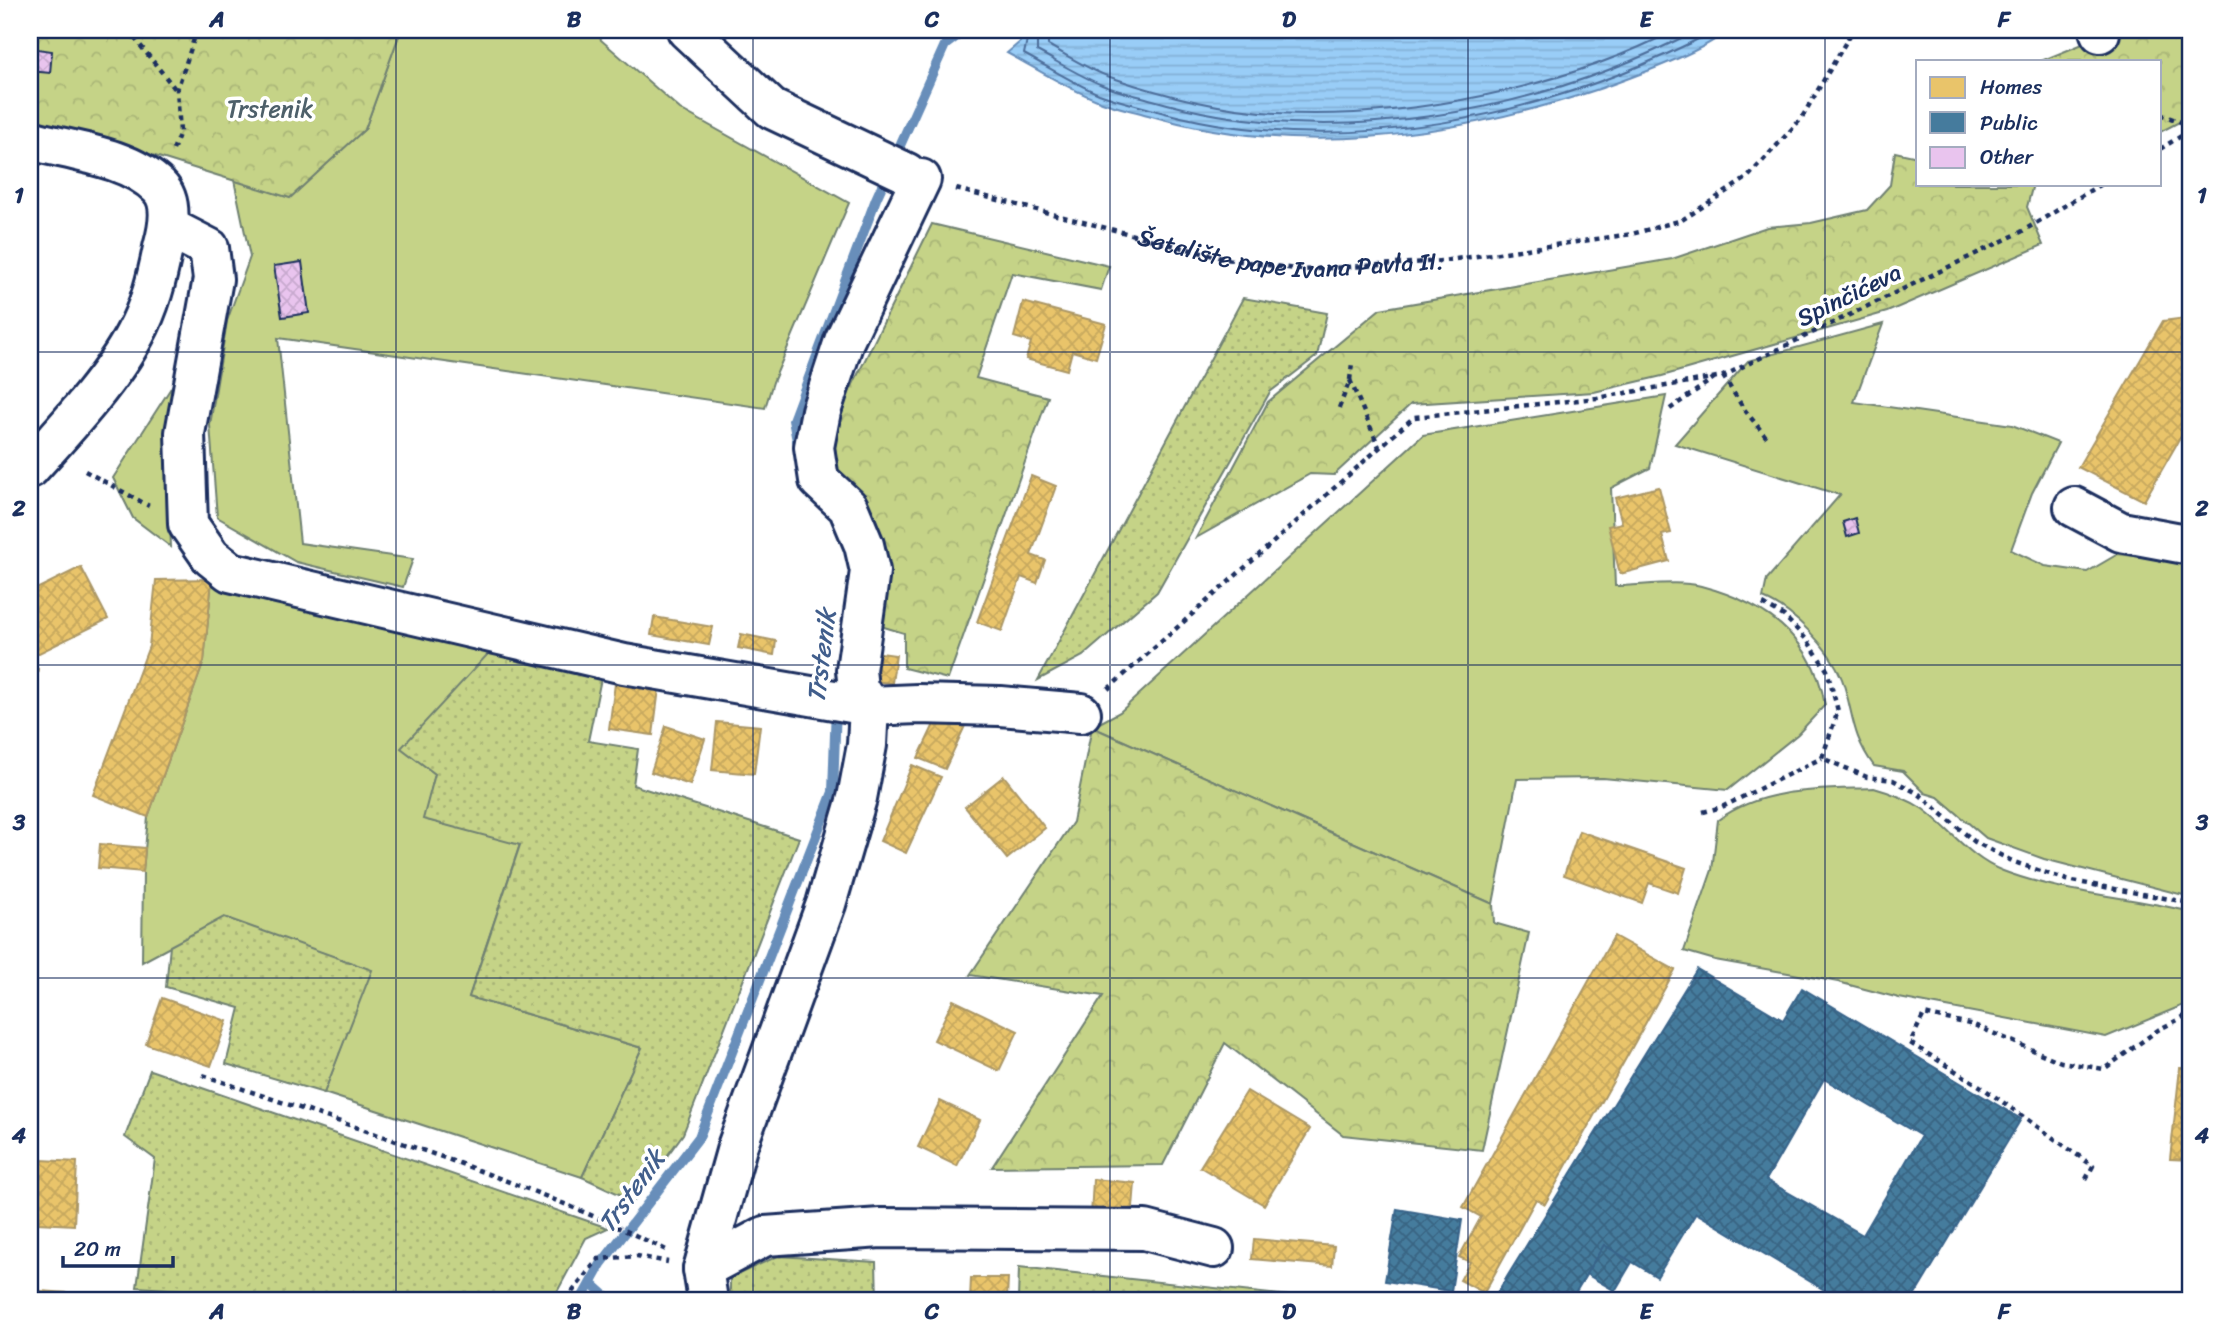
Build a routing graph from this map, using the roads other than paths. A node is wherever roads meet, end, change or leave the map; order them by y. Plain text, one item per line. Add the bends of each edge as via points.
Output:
1 (687, 30) edge
2 (30, 141) edge
3 (168, 228) junction
4 (30, 468) edge
5 (2074, 508) dead end
6 (2191, 545) edge
7 (848, 702) junction
8 (1081, 713) road end
9 (1214, 1248) dead end
10 (706, 1284) edge

1 - 7 street via 772,109 914,176 844,341 814,447 820,480 848,507 870,571 856,670 858,688
2 - 3 street via 126,167 160,188
3 - 4 street via 153,295 135,335
3 - 7 street via 209,248 213,261 214,279 185,433 188,524 211,558 230,572 624,664
5 - 6 street via 2122,533
7 - 8 street
7 - 10 street via 867,745 857,798 826,904 738,1144
9 - 10 street via 1145,1230 881,1228 765,1236

